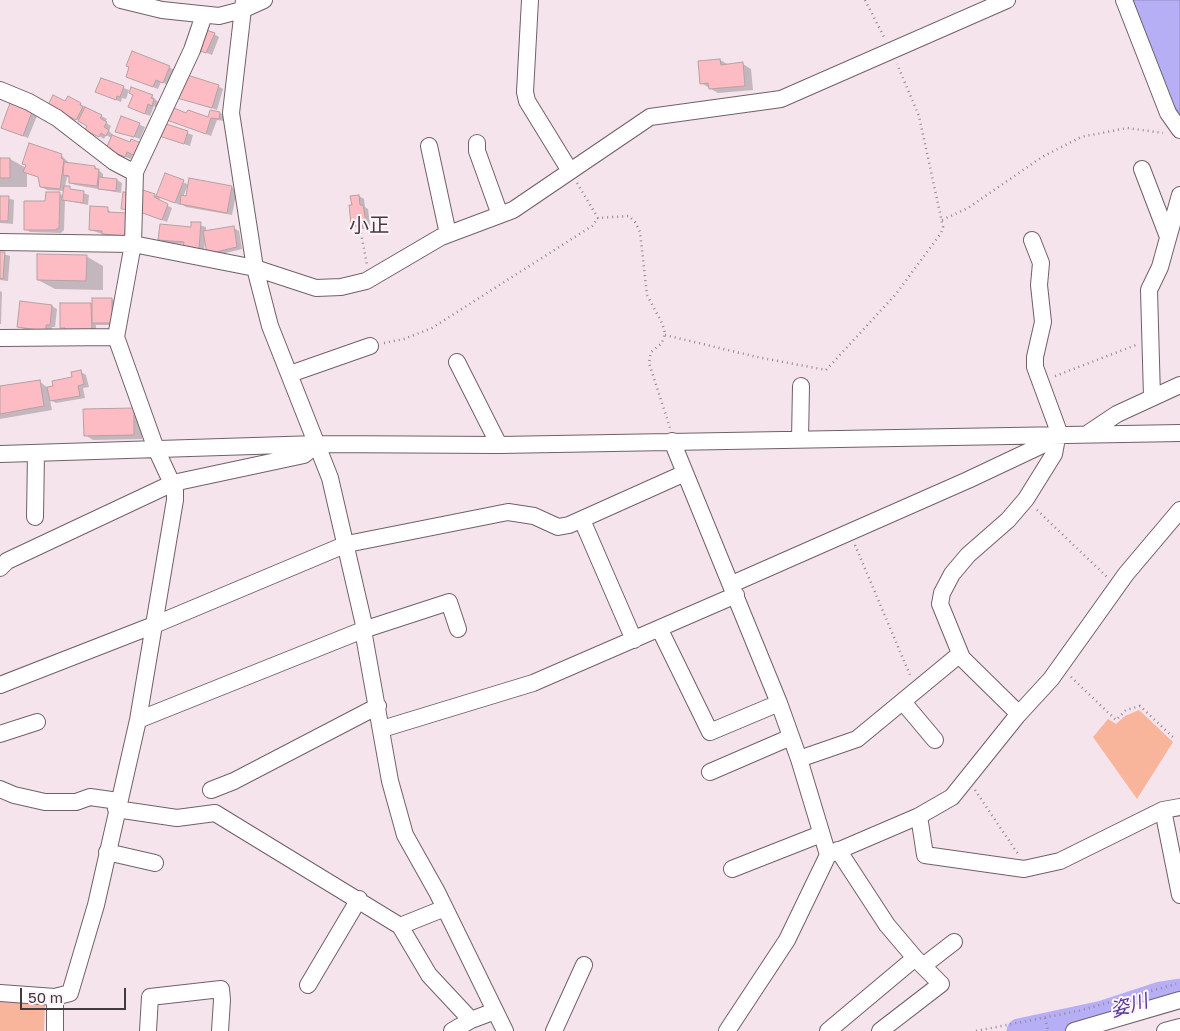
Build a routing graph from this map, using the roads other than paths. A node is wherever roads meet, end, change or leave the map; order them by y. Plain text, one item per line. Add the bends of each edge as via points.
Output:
1 (121, 0) edge
2 (264, 0) edge
3 (530, 0) edge
4 (1007, 0) edge
5 (1124, 0) edge
6 (243, 5) edge
7 (204, 15) junction
8 (0, 90) edge
9 (1172, 132) edge
10 (477, 143) dead end
11 (430, 146) dead end
12 (1142, 168) dead end
13 (570, 171) junction
14 (135, 173) junction
15 (1180, 195) edge
16 (500, 216) junction
17 (448, 234) junction
18 (1168, 237) junction
19 (1032, 240) dead end
20 (0, 242) edge
21 (133, 244) junction
22 (254, 268) junction
23 (0, 338) edge
24 (116, 338) junction
25 (370, 346) road end
26 (457, 362) dead end
27 (290, 374) junction
28 (1180, 385) edge
29 (801, 386) dead end
30 (1152, 397) junction
31 (1180, 433) edge
32 (1087, 434) junction
33 (1058, 437) junction
34 (800, 439) junction
35 (673, 441) junction
36 (318, 444) junction
37 (499, 445) junction
38 (156, 449) junction
39 (36, 453) junction
40 (0, 454) edge
41 (685, 473) junction
42 (173, 483) junction
43 (1180, 510) edge
44 (34, 517) dead end
45 (582, 520) junction
46 (347, 544) junction
47 (0, 568) edge
48 (734, 589) junction
49 (154, 625) junction
50 (458, 629) dead end
51 (363, 630) junction
52 (660, 630) junction
53 (634, 640) junction
54 (960, 654) junction
55 (0, 685) edge
56 (903, 702) junction
57 (779, 703) junction
58 (378, 706) junction
59 (1019, 714) junction
60 (138, 720) junction
61 (37, 722) dead end
62 (382, 729) junction
63 (0, 734) edge
64 (791, 737) junction
65 (934, 740) dead end
66 (799, 759) junction
67 (710, 772) dead end
68 (0, 789) edge
69 (210, 790) dead end
70 (117, 805) junction
71 (1180, 807) edge
72 (1163, 810) junction
73 (919, 816) junction
74 (821, 834) junction
75 (107, 852) junction
76 (833, 852) junction
77 (155, 863) dead end
78 (732, 869) dead end
79 (1180, 895) edge
80 (359, 899) junction
81 (445, 908) junction
82 (400, 926) junction
83 (954, 942) dead end
84 (919, 962) junction
85 (584, 965) dead end
86 (308, 985) dead end
87 (0, 993) edge
88 (55, 997) junction
89 (1180, 1000) edge
90 (495, 1011) junction
91 (471, 1020) junction
92 (1180, 1027) edge
93 (55, 1031) edge
94 (148, 1031) edge
95 (220, 1031) edge
96 (452, 1031) edge
97 (505, 1031) edge
98 (554, 1031) edge
99 (727, 1031) edge
100 (828, 1031) edge
101 (880, 1031) edge
102 (1074, 1031) edge
103 (1165, 1031) edge

1 - 7 street via 162,10
2 - 6 street
3 - 13 street via 524,92
4 - 13 street via 781,99 650,117
5 - 9 street
6 - 7 street via 219,16
6 - 22 street via 231,113
7 - 14 street via 192,50
8 - 14 street via 57,118 114,162
10 - 16 street
11 - 17 street
12 - 18 street
13 - 16 street
14 - 21 street
15 - 18 street
16 - 17 street
17 - 22 street via 370,279 341,287 316,288
18 - 30 street via 1150,290
19 - 33 street via 1041,263 1039,285 1043,322 1035,367
20 - 21 street
21 - 22 street
21 - 24 street
22 - 27 street via 270,326
23 - 24 street
24 - 38 street
25 - 27 street
26 - 37 street
27 - 36 street
28 - 30 street
29 - 34 street
30 - 32 street via 1117,414
31 - 32 street
32 - 33 street
33 - 34 street
33 - 48 street
33 - 54 street via 1054,454 1026,499 1008,520 968,555 942,593 940,604
34 - 35 street
35 - 37 street
35 - 41 street
36 - 37 street
36 - 38 street
36 - 42 street via 304,455
36 - 46 street
38 - 39 street
38 - 42 street
39 - 40 street
39 - 44 street
41 - 45 street
41 - 48 street
42 - 47 street
42 - 49 street via 175,500
43 - 59 street
45 - 46 street via 558,527 534,516 508,512
45 - 53 street
46 - 49 street
46 - 51 street
48 - 52 street
48 - 57 street
49 - 55 street
49 - 60 street
50 - 51 street via 449,602
51 - 58 street
51 - 60 street
52 - 53 street
52 - 57 street via 710,732
53 - 62 street via 533,683
54 - 56 street
54 - 59 street
56 - 65 street
56 - 66 street via 857,739
57 - 64 street
58 - 62 street
58 - 69 street via 234,781
59 - 73 street via 952,797
60 - 70 street
61 - 63 street
62 - 81 street via 390,781 406,836
64 - 66 street
64 - 67 street
66 - 74 street
68 - 70 street via 45,802 76,802 90,797
70 - 75 street
70 - 80 street via 177,818 215,813
71 - 72 street
72 - 73 street via 1060,861 1024,869 925,855
72 - 79 street
73 - 76 street
74 - 76 street
74 - 78 street
75 - 77 street
75 - 88 street via 96,905 70,993
76 - 84 street
76 - 99 street via 787,940
80 - 82 street
80 - 86 street
81 - 82 street
81 - 90 street
82 - 91 street via 429,975
83 - 84 street
84 - 100 street
84 - 101 street via 941,984
85 - 98 street
87 - 88 street
88 - 93 street
89 - 102 street
90 - 91 street
90 - 97 street
91 - 96 street
92 - 103 street
94 - 95 street via 150,997 221,989

